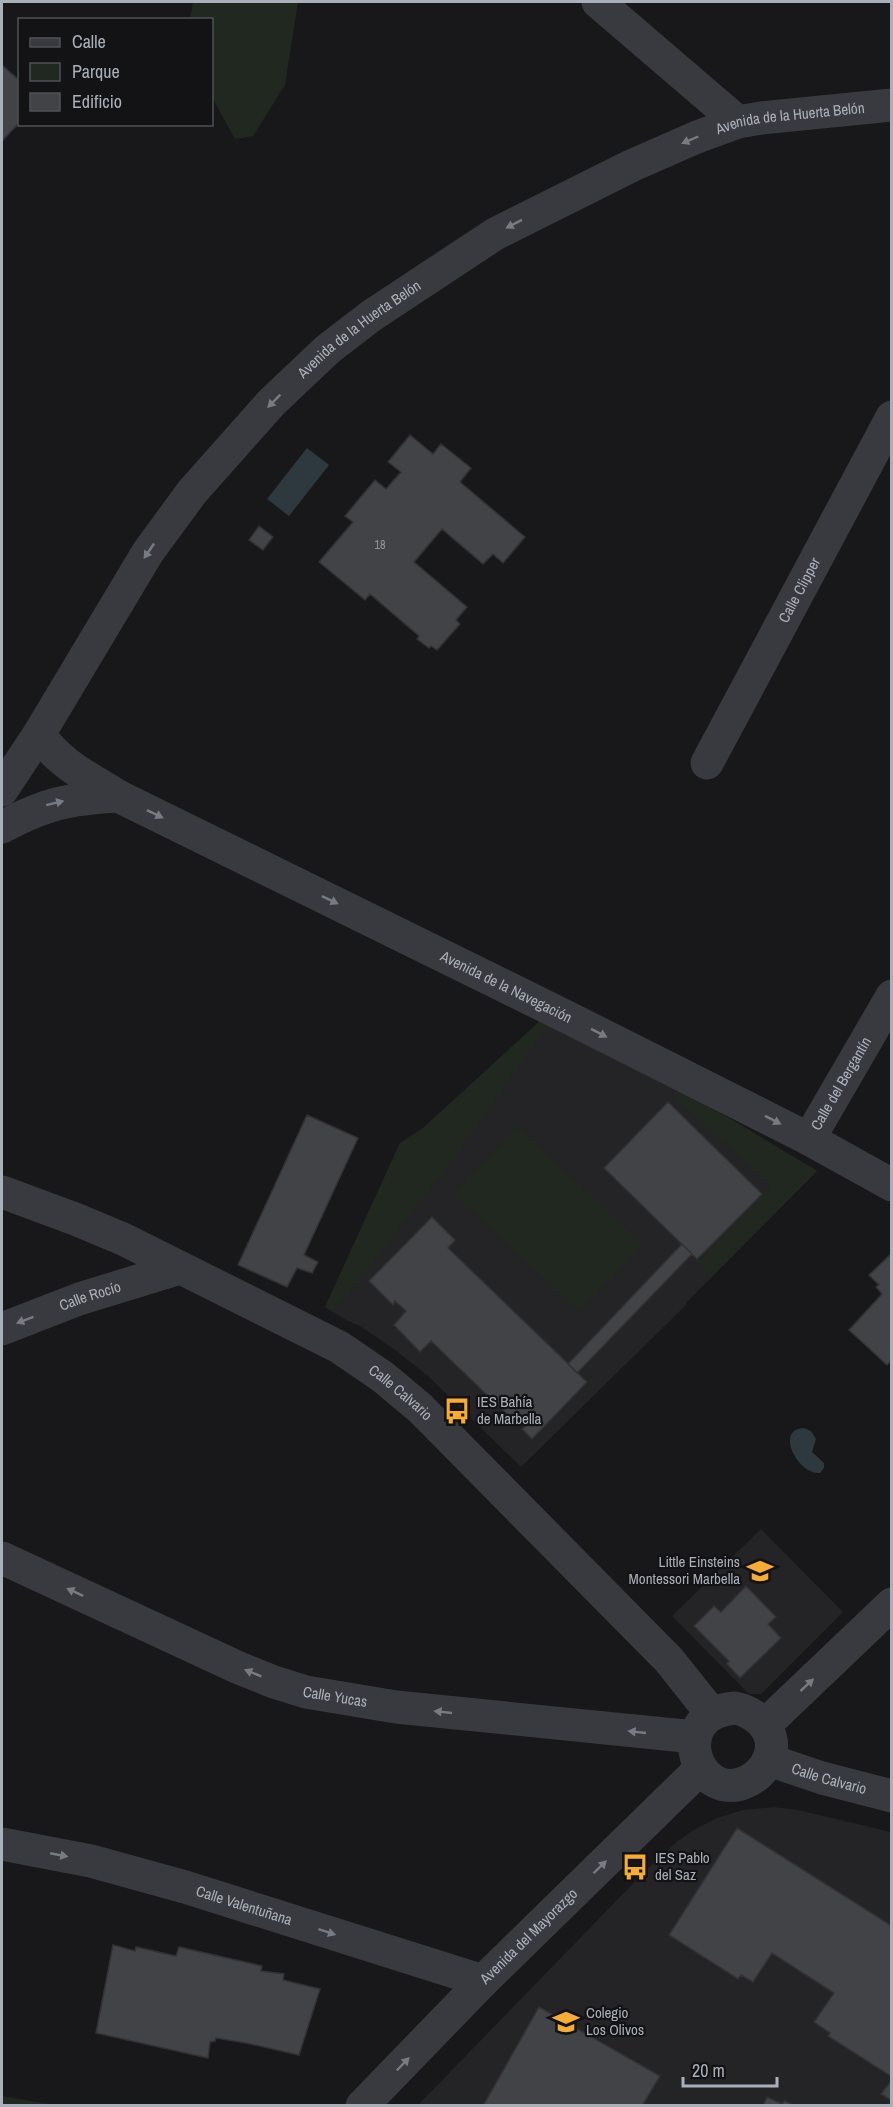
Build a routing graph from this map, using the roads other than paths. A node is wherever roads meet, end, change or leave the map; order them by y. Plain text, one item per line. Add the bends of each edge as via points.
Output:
1 (598, 2) edge
2 (891, 113) edge
3 (738, 122) junction
4 (891, 417) edge
5 (39, 734) junction
6 (707, 763) dead end
7 (2, 790) edge
8 (118, 796) junction
9 (2, 827) edge
10 (891, 996) edge
11 (809, 1139) junction
12 (891, 1185) edge
13 (2, 1192) edge
14 (180, 1268) junction
15 (2, 1329) edge
16 (2, 1558) edge
17 (891, 1604) edge
18 (765, 1725) junction
19 (703, 1740) junction
20 (769, 1760) junction
21 (891, 1796) edge
22 (2, 1844) edge
23 (483, 1981) junction
24 (362, 2106) edge

1 - 3 street
2 - 3 street, Avenida de la Huerta Belón
3 -> 5 street, Avenida de la Huerta Belón via 631,166 495,234 380,309 328,349 271,403 192,492 148,552
4 - 6 street, Calle Clipper
5 - 7 street, Avenida de la Huerta Belón
5 - 8 street, Avenida de la Navegación via 68,765
9 -> 8 street, Avenida de la Navegación via 45,806 74,798
8 -> 11 street, Avenida de la Navegación
10 - 11 street, Calle del Bergantín
11 - 12 street, Avenida de la Navegación
13 - 14 street, Calle Calvario via 75,1219
14 -> 15 street, Calle Rocío via 79,1299
14 - 19 street, Calle Calvario via 339,1347 383,1377 427,1415 669,1660
19 -> 16 street, Calle Yucas via 396,1707 306,1692 239,1668
18 -> 17 street
18 - 19 street via 747,1710 723,1709
18 - 20 street via 772,1748
19 - 20 street via 709,1777 719,1783 744,1784 763,1770
23 -> 19 street, Avenida del Mayorazgo
20 - 21 street, Calle Calvario
22 -> 23 street, Calle Valentuñana via 91,1861 185,1887
24 -> 23 street, Avenida del Mayorazgo

